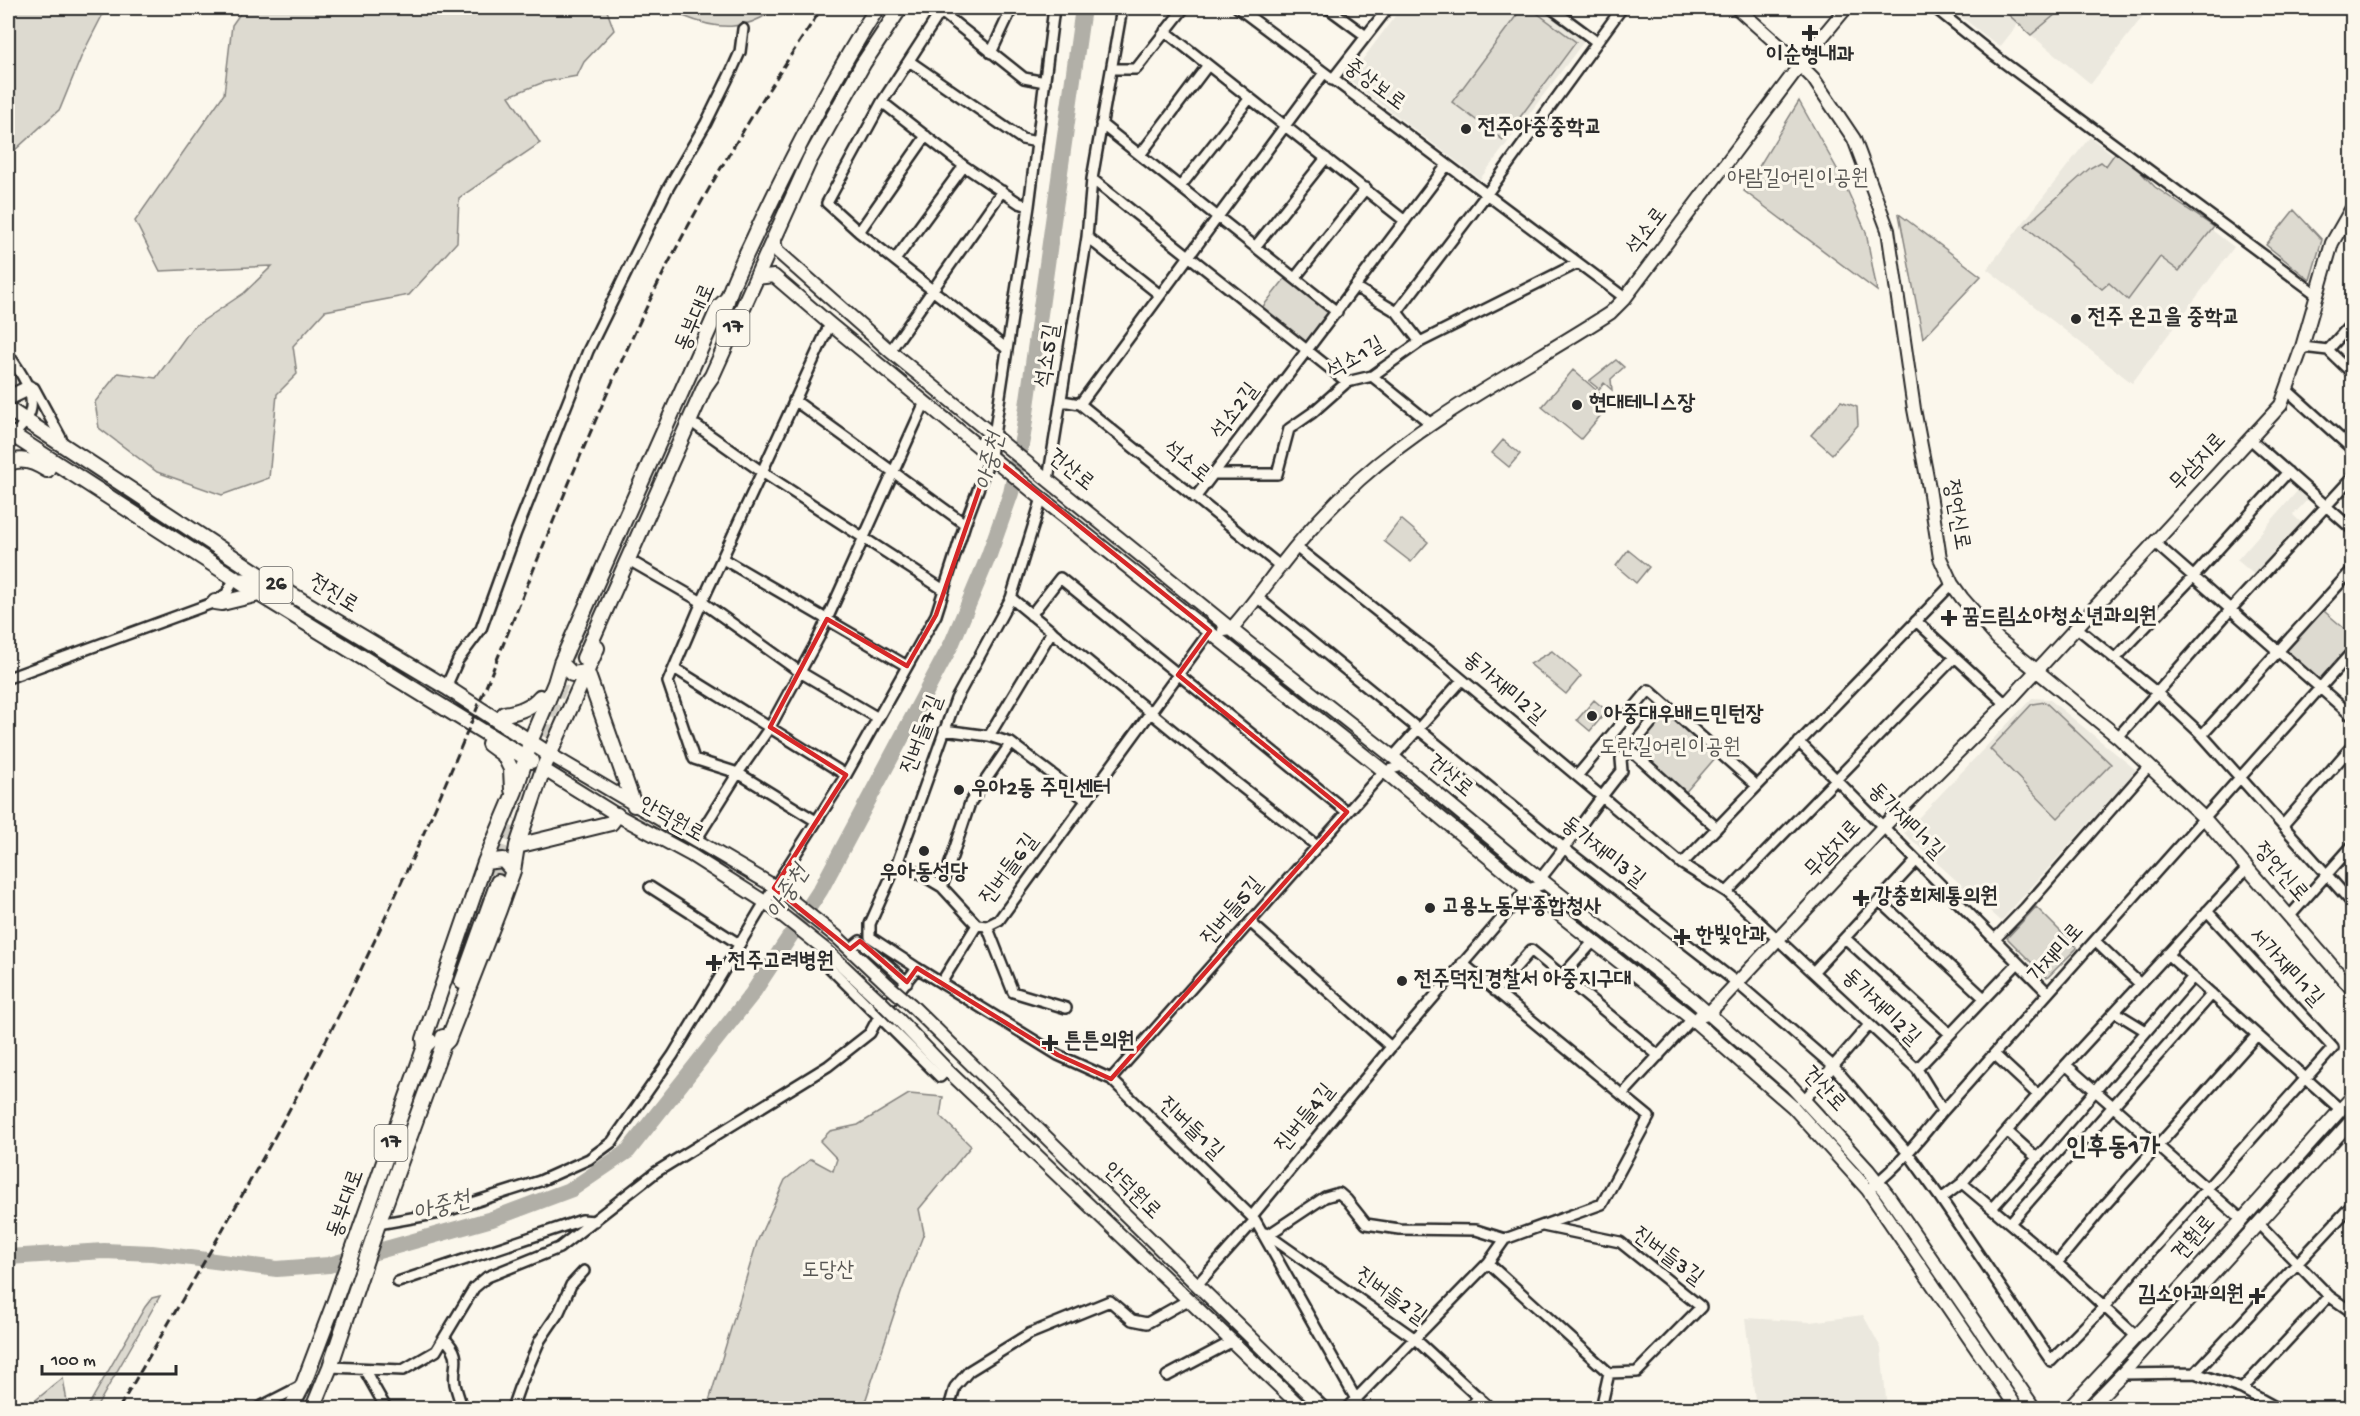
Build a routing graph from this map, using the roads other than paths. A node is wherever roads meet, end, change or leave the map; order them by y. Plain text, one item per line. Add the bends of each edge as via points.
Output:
1 (877, 8) edge
2 (900, 8) edge
3 (1012, 8) edge
4 (1054, 8) edge
5 (1122, 8) edge
6 (1184, 8) edge
7 (1238, 8) edge
8 (1328, 8) edge
9 (1388, 8) edge
10 (1551, 8) edge
11 (1622, 8) edge
12 (1737, 8) edge
13 (1935, 8) edge
14 (941, 9) edge
15 (1843, 9) edge
16 (743, 29) dead end
17 (1165, 31) junction
18 (1366, 36) junction
19 (1597, 42) junction
20 (990, 53) junction
21 (909, 61) junction
22 (1208, 65) junction
23 (1800, 65) junction
24 (1113, 69) junction
25 (1324, 73) junction
26 (1332, 80) junction
27 (1045, 82) junction
28 (1250, 98) junction
29 (882, 102) junction
30 (1101, 124) junction
31 (1285, 126) junction
32 (926, 136) junction
33 (1037, 142) junction
34 (1140, 155) junction
35 (1326, 158) junction
36 (1447, 165) junction
37 (964, 166) junction
38 (1092, 179) junction
39 (1180, 187) junction
40 (1366, 188) junction
41 (1002, 191) junction
42 (1486, 195) junction
43 (1029, 206) junction
44 (2352, 211) edge
45 (1218, 217) junction
46 (1405, 221) junction
47 (859, 232) junction
48 (1087, 237) junction
49 (774, 239) junction
50 (1256, 247) junction
51 (1189, 256) junction
52 (895, 260) junction
53 (1578, 263) junction
54 (756, 278) junction
55 (1295, 278) junction
56 (1355, 287) junction
57 (932, 292) junction
58 (2316, 294) junction
59 (1160, 295) junction
60 (1625, 298) junction
61 (727, 299) junction
62 (1337, 312) junction
63 (1396, 312) junction
64 (2352, 323) edge
65 (830, 324) junction
66 (1420, 342) junction
67 (2302, 347) junction
68 (1007, 349) junction
69 (1307, 350) junction
70 (2328, 350) junction
71 (890, 351) junction
72 (8, 354) edge
73 (2352, 373) edge
74 (712, 376) junction
75 (1372, 376) junction
76 (1347, 382) junction
77 (29, 388) junction
78 (2288, 390) junction
79 (8, 398) edge
80 (794, 400) junction
81 (1062, 401) junction
82 (925, 402) junction
83 (1080, 404) junction
84 (8, 409) edge
85 (26, 421) junction
86 (1430, 423) junction
87 (697, 426) junction
88 (994, 436) junction
89 (9, 437) edge
90 (2250, 439) junction
91 (58, 442) junction
92 (2352, 449) edge
93 (995, 458) junction
94 (52, 461) junction
95 (8, 464) edge
96 (892, 471) junction
97 (762, 472) junction
98 (2288, 472) junction
99 (1213, 474) junction
100 (2352, 478) edge
101 (1046, 479) junction
102 (1039, 496) junction
103 (1195, 498) junction
104 (2326, 506) junction
105 (964, 524) junction
106 (2352, 529) edge
107 (863, 537) junction
108 (2154, 542) junction
109 (1296, 547) junction
110 (723, 559) junction
111 (634, 563) junction
112 (1280, 566) junction
113 (2352, 570) edge
114 (2194, 576) junction
115 (235, 578) junction
116 (1952, 584) junction
117 (944, 590) junction
118 (259, 594) junction
119 (292, 595) junction
120 (1011, 598) junction
121 (1258, 598) junction
122 (215, 602) junction
123 (702, 602) junction
124 (2231, 609) junction
125 (1031, 615) junction
126 (827, 619) junction
127 (1916, 621) junction
128 (2076, 627) junction
129 (1231, 629) junction
130 (1052, 631) junction
131 (1210, 632) junction
132 (2278, 649) junction
133 (2352, 652) edge
134 (1955, 657) junction
135 (2115, 658) junction
136 (582, 661) junction
137 (561, 663) junction
138 (908, 666) junction
139 (674, 668) junction
140 (2038, 670) junction
141 (800, 672) junction
142 (1178, 675) junction
143 (8, 678) edge
144 (1462, 680) junction
145 (446, 687) junction
146 (2321, 688) junction
147 (2156, 692) junction
148 (548, 700) junction
149 (2006, 704) junction
150 (1666, 705) junction
151 (1151, 711) junction
152 (2352, 716) edge
153 (878, 718) junction
154 (500, 721) junction
155 (770, 728) junction
156 (944, 730) junction
157 (1419, 730) junction
158 (2202, 735) junction
159 (492, 736) junction
160 (989, 736) junction
161 (2118, 737) junction
162 (530, 742) junction
163 (1799, 742) junction
164 (1011, 743) junction
165 (2352, 746) edge
166 (1628, 748) junction
167 (549, 754) junction
168 (526, 758) junction
169 (1398, 762) junction
170 (2149, 766) junction
171 (543, 769) junction
172 (1384, 771) junction
173 (738, 773) junction
174 (846, 775) junction
175 (1577, 776) junction
176 (2240, 778) junction
177 (1836, 781) junction
178 (1757, 786) junction
179 (515, 791) junction
180 (1601, 796) junction
181 (1086, 800) junction
182 (634, 805) junction
183 (1347, 812) junction
184 (617, 815) junction
185 (2204, 818) junction
186 (816, 821) junction
187 (2283, 825) junction
188 (1883, 827) junction
189 (1717, 828) junction
190 (696, 840) junction
191 (517, 846) junction
192 (1317, 846) junction
193 (2352, 846) edge
194 (1565, 849) junction
195 (898, 861) junction
196 (1916, 861) junction
197 (485, 862) junction
198 (1682, 864) junction
199 (2247, 867) junction
200 (513, 871) junction
201 (2327, 874) junction
202 (1543, 881) junction
203 (650, 887) dead end
204 (942, 887) junction
205 (1527, 889) junction
206 (779, 891) junction
207 (1728, 892) junction
208 (1880, 901) junction
209 (765, 902) junction
210 (2352, 903) edge
211 (2207, 911) junction
212 (2289, 917) junction
213 (1251, 922) junction
214 (982, 926) junction
215 (1845, 938) junction
216 (1995, 939) junction
217 (1780, 940) junction
218 (1594, 941) junction
219 (2095, 941) junction
220 (739, 944) junction
221 (850, 949) junction
222 (830, 953) junction
223 (2167, 954) junction
224 (1462, 963) junction
225 (2018, 963) junction
226 (917, 968) junction
227 (1814, 971) junction
228 (1562, 976) junction
229 (2193, 977) junction
230 (907, 982) junction
231 (941, 982) junction
232 (1736, 982) junction
233 (2140, 984) junction
234 (2352, 989) edge
235 (1495, 991) junction
236 (2048, 993) junction
237 (2212, 994) junction
238 (1984, 998) junction
239 (1066, 1008) dead end
240 (2115, 1012) junction
241 (1708, 1014) junction
242 (879, 1016) junction
243 (1692, 1019) junction
244 (1869, 1025) junction
245 (2146, 1031) junction
246 (1950, 1034) junction
247 (2257, 1035) junction
248 (443, 1044) junction
249 (425, 1046) junction
250 (1391, 1047) junction
251 (1994, 1054) junction
252 (1659, 1056) junction
253 (2066, 1065) junction
254 (1834, 1067) junction
255 (947, 1070) junction
256 (1917, 1070) junction
257 (2306, 1077) junction
258 (1111, 1079) junction
259 (2096, 1091) junction
260 (1622, 1095) junction
261 (2038, 1095) junction
262 (2352, 1097) edge
263 (1804, 1100) junction
264 (2113, 1107) junction
265 (2341, 1110) junction
266 (1943, 1111) junction
267 (2352, 1120) edge
268 (2007, 1131) junction
269 (2158, 1146) junction
270 (1908, 1153) junction
271 (2037, 1158) junction
272 (1962, 1183) junction
273 (1873, 1186) junction
274 (2206, 1189) junction
275 (1941, 1199) junction
276 (1992, 1208) junction
277 (2351, 1210) edge
278 (2241, 1219) junction
279 (595, 1221) junction
280 (1255, 1221) junction
281 (2010, 1223) junction
282 (2259, 1224) junction
283 (1543, 1226) junction
284 (376, 1230) junction
285 (1268, 1235) junction
286 (1504, 1239) junction
287 (1488, 1263) junction
288 (2057, 1263) junction
289 (2298, 1263) junction
290 (584, 1271) dead end
291 (398, 1282) dead end
292 (1197, 1285) junction
293 (2329, 1296) junction
294 (1190, 1299) junction
295 (2104, 1307) junction
296 (2352, 1312) edge
297 (2137, 1337) junction
298 (444, 1338) junction
299 (1414, 1338) junction
300 (1233, 1341) junction
301 (330, 1367) junction
302 (364, 1369) junction
303 (1609, 1373) junction
304 (2195, 1373) junction
305 (2122, 1374) junction
306 (1167, 1376) dead end
307 (303, 1385) junction
308 (2242, 1389) junction
309 (1479, 1398) junction
310 (1356, 1399) junction
311 (258, 1408) edge
312 (291, 1408) edge
313 (313, 1408) edge
314 (386, 1408) edge
315 (462, 1408) edge
316 (512, 1408) edge
317 (949, 1408) edge
318 (1302, 1408) edge
319 (1323, 1408) edge
320 (1347, 1408) edge
321 (1361, 1408) edge
322 (1469, 1408) edge
323 (1490, 1408) edge
324 (1600, 1408) edge
325 (2017, 1408) edge
326 (2034, 1408) edge
327 (2069, 1408) edge
328 (2089, 1408) edge
329 (2277, 1408) edge

1 - 61 main road, 동부대로 / 17 via 812,119
2 - 49 main road, 동부대로 / 17 via 863,64 810,159
3 - 20 street
4 - 27 street
5 - 24 street, 석소5길
6 - 17 street
7 - 25 street, 중상보로
8 - 18 street
9 - 18 street
10 - 19 street
11 - 19 street
12 - 23 street, 정언신로
13 - 58 street
14 - 20 street
14 - 21 street
15 - 23 street, 석소로
16 - 145 street via 740,52 732,70 588,351 481,629 458,660
17 - 22 street
17 - 24 street via 1136,69
18 - 26 street
19 - 42 street
20 - 27 street via 1024,78
21 - 29 street
21 - 33 street via 1022,139
22 - 28 street
22 - 34 street
23 - 60 street, 석소로
23 - 116 street, 정언신로 via 1854,139 1888,230 1940,558
24 - 30 street, 석소5길
25 - 26 street, 중상보로
25 - 31 street
26 - 36 street, 중상보로
27 - 33 street
28 - 31 street
28 - 39 street
29 - 32 street
29 - 47 street via 827,203
30 - 34 street
30 - 38 street, 석소5길
31 - 35 street
31 - 45 street
32 - 37 street
32 - 47 street
33 - 43 street
34 - 39 street
35 - 40 street
35 - 50 street
36 - 42 street, 중상보로
36 - 46 street, 석소2길
37 - 41 street
37 - 52 street
38 - 48 street, 석소5길
38 - 51 street
39 - 45 street
40 - 46 street
40 - 55 street
41 - 43 street
41 - 57 street
42 - 53 street, 중상보로
42 - 63 street
43 - 68 street
44 - 58 street, 무삼지로 via 2332,243
45 - 50 street
45 - 51 street
46 - 56 street, 석소2길
47 - 52 street
48 - 59 street
48 - 81 street, 석소5길
49 - 54 main road, 동부대로 / 17
49 - 71 street, 건산로 via 776,250
50 - 55 street
51 - 59 street
51 - 69 street
52 - 57 street
53 - 60 street, 중상보로
53 - 66 street, 석소1길
54 - 65 street, 건산로 via 774,276
54 - 74 main road, 동부대로 / 17
55 - 62 street
56 - 62 street, 석소2길
56 - 63 street
57 - 68 street
57 - 71 street
58 - 67 street, 무삼지로
59 - 83 street
60 - 86 street, 석소로 via 1610,313
61 - 136 main road, 동부대로 / 17
61 - 137 main road via 714,317
62 - 69 street, 석소2길
63 - 66 street
64 - 70 street
65 - 80 street
65 - 82 street, 건산로
66 - 75 street, 석소1길
67 - 70 street
67 - 78 street, 무삼지로
68 - 88 street
69 - 76 street
69 - 99 street, 석소2길
70 - 73 street
71 - 88 street, 건산로
72 - 77 street
74 - 87 main road, 동부대로 via 712,388
74 - 136 main road, 동부대로 / 17
75 - 76 street, 석소1길
75 - 86 street
76 - 99 street, 석소1길 via 1289,429 1277,474
77 - 79 main road
77 - 85 street via 32,406
77 - 91 street via 34,388 50,413 61,438
78 - 90 street, 무삼지로 via 2281,405
78 - 92 street
80 - 96 street
80 - 97 street
81 - 83 street, 석소로
81 - 101 street, 석소5길
82 - 93 street, 건산로
82 - 96 street
83 - 103 street, 석소로
84 - 85 main road, 전진로 / 26
85 - 89 street
85 - 91 main road, 전진로 / 26
86 - 109 street, 석소로 via 1360,480
87 - 97 street
87 - 111 main road, 동부대로
88 - 93 street
88 - 101 street, 건산로
89 - 94 main road, 전진로 / 26
90 - 98 street
90 - 108 street, 무삼지로
91 - 119 main road, 전진로 / 26
93 - 102 street, 건산로
93 - 105 street
94 - 95 main road via 47,470 34,461 14,460
94 - 115 main road, 전진로 / 26
96 - 105 street
96 - 107 street
97 - 107 street
97 - 110 street
98 - 104 street
98 - 114 street
99 - 103 street, 석소2길
100 - 104 street
101 - 129 street, 건산로
102 - 120 street, 진버들7길
102 - 131 street, 건산로
103 - 112 street, 석소로
104 - 106 street
104 - 124 street
105 - 117 street
107 - 117 street
107 - 126 street
108 - 114 street
108 - 128 street, 무삼지로
109 - 112 street, 석소로
109 - 144 street, 동가재미2길
110 - 123 street
110 - 126 street
111 - 123 street
111 - 136 main road, 동부대로
112 - 121 street, 석소로
113 - 132 street
114 - 124 street
114 - 135 street
115 - 118 main road, 전진로 / 26
115 - 119 street via 248,578 287,602
115 - 122 street via 227,593
116 - 127 street
116 - 140 street, 정언신로 via 1998,639
117 - 138 street via 936,615
118 - 122 main road
118 - 159 main road, 전진로 / 26
119 - 145 main road, 전진로 / 26
120 - 125 street
120 - 156 street, 진버들7길 via 956,699
121 - 129 street, 석소로
121 - 157 street, 동가재미3길
122 - 143 street
123 - 139 street
123 - 141 street
124 - 132 street
124 - 147 street
125 - 130 street
125 - 142 street via 1060,578
126 - 138 street
126 - 141 street
127 - 134 street
127 - 163 street
128 - 135 street
128 - 140 street, 무삼지로
129 - 131 street
129 - 169 street, 건산로
130 - 151 street
130 - 160 street
131 - 142 street, 진버들6길
131 - 172 street, 건산로
132 - 146 street
132 - 158 street
133 - 146 street, 가재미로
134 - 149 street
134 - 177 street, 동가재미1길
135 - 147 street
136 - 137 main road via 579,675 572,674
136 - 167 main road, 동부대로
136 - 182 main road
137 - 148 main road
138 - 153 street
139 - 155 street
139 - 173 street via 668,682 694,759
140 - 149 street, 무삼지로
140 - 161 street, 정언신로
141 - 153 street
141 - 155 street
142 - 151 street, 진버들6길
142 - 183 street
144 - 157 street
144 - 175 street, 동가재미2길
145 - 154 main road, 전진로 / 26
146 - 152 street
146 - 176 street, 가재미로
147 - 158 street
147 - 161 street
148 - 154 main road via 540,697 533,705 504,714
148 - 162 main road
149 - 188 street, 무삼지로
150 - 166 street
150 - 175 street via 1649,690
150 - 178 street
151 - 181 street, 진버들6길
151 - 192 street
153 - 174 street
154 - 162 main road, 전진로 / 26
155 - 173 street
155 - 174 street
156 - 160 street
156 - 195 street, 진버들7길
157 - 169 street
157 - 194 street, 동가재미3길
158 - 176 street
159 - 168 main road, 전진로
159 - 179 main road, 26 via 489,745 504,755 511,769 511,790
160 - 164 street
161 - 170 street, 정언신로
162 - 167 main road, 전진로 / 26
162 - 168 main road
163 - 177 street, 동가재미1길
163 - 178 street
164 - 181 street
164 - 204 street, 진버들6길 via 970,803
165 - 187 street
166 - 180 street via 1621,759 1622,771
166 - 189 street
167 - 171 main road, 동부대로
167 - 182 street, 안덕원로
168 - 171 main road, 전진로
168 - 179 main road
169 - 172 street
169 - 202 street, 건산로
170 - 185 street, 정언신로
170 - 216 street
171 - 184 street, 안덕원로
171 - 191 main road, 동부대로
172 - 183 street, 진버들5길
172 - 205 street, 건산로
173 - 186 street
173 - 190 street
174 - 186 street
175 - 180 street, 동가재미2길
176 - 185 street, 가재미로
176 - 187 street
177 - 188 street, 동가재미1길
177 - 207 street, 동가재미1길
178 - 189 street
179 - 197 main road
180 - 194 street
180 - 198 street, 동가재미2길
181 - 214 street, 진버들6길 via 999,920
182 - 190 street, 안덕원로
183 - 192 street, 진버들5길
184 - 191 main road via 611,823
184 - 209 street, 안덕원로 via 673,844
185 - 199 street, 정언신로
185 - 219 street, 가재미로
186 - 206 street
187 - 201 street
188 - 196 street, 동가재미1길
188 - 217 street, 무삼지로
189 - 198 street
190 - 206 street, 안덕원로
191 - 200 main road, 동부대로
192 - 213 street, 진버들5길
193 - 201 street
194 - 202 street
194 - 232 street, 동가재미3길
195 - 204 street
195 - 226 street, 진버들7길 via 870,924 870,937
196 - 208 street
196 - 216 street, 동가재미1길
197 - 200 main road via 503,860
197 - 249 main road via 424,1039
198 - 207 street, 동가재미2길
199 - 211 street
199 - 212 street, 정언신로
200 - 248 main road, 동부대로 via 466,996
201 - 210 street
201 - 212 street
202 - 205 street
202 - 241 street, 건산로
203 - 220 street
204 - 214 street
205 - 218 street, 건산로
205 - 224 street, 진버들4길
206 - 209 street
206 - 221 street, 안덕원로
207 - 217 street, 동가재미2길
208 - 215 street
208 - 238 street
209 - 220 street
209 - 222 street, 안덕원로
211 - 223 street
211 - 257 street, 서가재미1길 via 2333,1048
212 - 234 street, 정언신로
213 - 250 street
213 - 258 street, 진버들5길
214 - 231 street, 진버들6길
214 - 239 street via 1013,992
215 - 227 street
215 - 246 street, 동가재미2길
216 - 225 street, 동가재미1길
217 - 227 street, 동가재미2길
217 - 232 street, 무삼지로
218 - 228 street
218 - 243 street, 건산로
219 - 233 street
219 - 236 street, 가재미로
220 - 284 street via 673,1055 612,1142 589,1159 540,1181
221 - 230 street via 860,941
221 - 292 street, 안덕원로, bridge
222 - 242 street via 829,968
222 - 255 street, 안덕원로, bridge
223 - 229 street
223 - 233 street
224 - 235 street
224 - 250 street, 진버들4길
225 - 236 street, 동가재미1길
225 - 238 street
226 - 230 street
226 - 231 street, 진버들1길
227 - 244 street, 동가재미2길
228 - 235 street via 1532,950
228 - 252 street
229 - 237 street
229 - 245 street
230 - 242 street
231 - 258 street, 진버들1길 via 1058,1055
232 - 241 street, 무삼지로
232 - 254 street, 동가재미3길
233 - 240 street
235 - 260 street
236 - 251 street, 가재미로
237 - 247 street
237 - 264 street
238 - 246 street
240 - 245 street
240 - 253 street
241 - 243 street
241 - 263 street, 건산로
242 - 255 street via 940,1077
242 - 279 street via 870,1033 828,1066 656,1172
243 - 252 street
243 - 273 street, 건산로 via 1793,1107
244 - 254 street
244 - 256 street, 동가재미2길
245 - 259 street
246 - 256 street
247 - 257 street
247 - 269 street
248 - 249 main road, 동부대로 / 17 via 493,880
248 - 284 main road, 동부대로 / 17
249 - 307 main road, 동부대로 / 17
250 - 280 street, 진버들4길
251 - 261 street
251 - 266 street, 가재미로
252 - 260 street
253 - 259 street
253 - 261 street
254 - 263 street
254 - 270 street, 동가재미3길
255 - 294 street, 안덕원로
256 - 266 street, 동가재미2길
257 - 265 street
257 - 274 street, 서가재미1길
258 - 280 street, 진버들1길
259 - 264 street
259 - 271 street
260 - 283 street via 1648,1117 1602,1204
261 - 268 street
262 - 265 street, 견훤로
263 - 273 street, 건산로
264 - 269 street
264 - 281 street
265 - 278 street, 견훤로
266 - 270 street, 가재미로
267 - 282 street, 견훤로
268 - 271 street
268 - 272 street
269 - 274 street
269 - 288 street
270 - 273 street, 가재미로
270 - 275 street
271 - 276 street
272 - 275 street
272 - 276 street
273 - 325 street, 건산로
273 - 326 street, 건산로
274 - 278 street
274 - 295 street, 서가재미1길
275 - 295 street, 서가재미1길 via 2051,1361
276 - 281 street
277 - 289 street
278 - 297 street, 견훤로
279 - 291 street via 582,1220
279 - 298 street via 559,1248 487,1277 474,1288
280 - 285 street, 진버들2길
280 - 292 street, 진버들4길
280 - 310 street, 진버들1길
281 - 288 street
282 - 289 street
282 - 305 street, 견훤로
283 - 286 street
283 - 303 street, 진버들3길 via 1620,1242 1701,1307 1637,1372
284 - 301 main road, 동부대로 / 17
285 - 286 street via 1325,1197 1339,1193 1366,1224 1399,1229 1476,1230
285 - 299 street, 진버들2길
286 - 287 street
287 - 299 street
287 - 303 street
288 - 295 street
289 - 293 street
289 - 304 street
290 - 316 street via 571,1285 540,1340
292 - 319 street, 안덕원로
293 - 296 street
293 - 308 street
294 - 300 street, 안덕원로
294 - 317 street via 1147,1323 1132,1320 1110,1300 1029,1334 969,1371 955,1387
295 - 297 street
297 - 327 street, 견훤로
298 - 302 street via 436,1351 403,1370
298 - 315 street via 456,1358 455,1380
299 - 309 street, 진버들2길
299 - 310 street
300 - 306 street
300 - 318 street, 안덕원로
301 - 302 street
301 - 313 main road, 동부대로 / 17
302 - 314 street
303 - 324 street
304 - 305 street
304 - 308 street
305 - 328 street, 견훤로
307 - 311 street
307 - 312 main road, 동부대로 / 17
308 - 329 street
309 - 322 street
309 - 323 street, 진버들2길
310 - 320 street
310 - 321 street, 진버들1길

